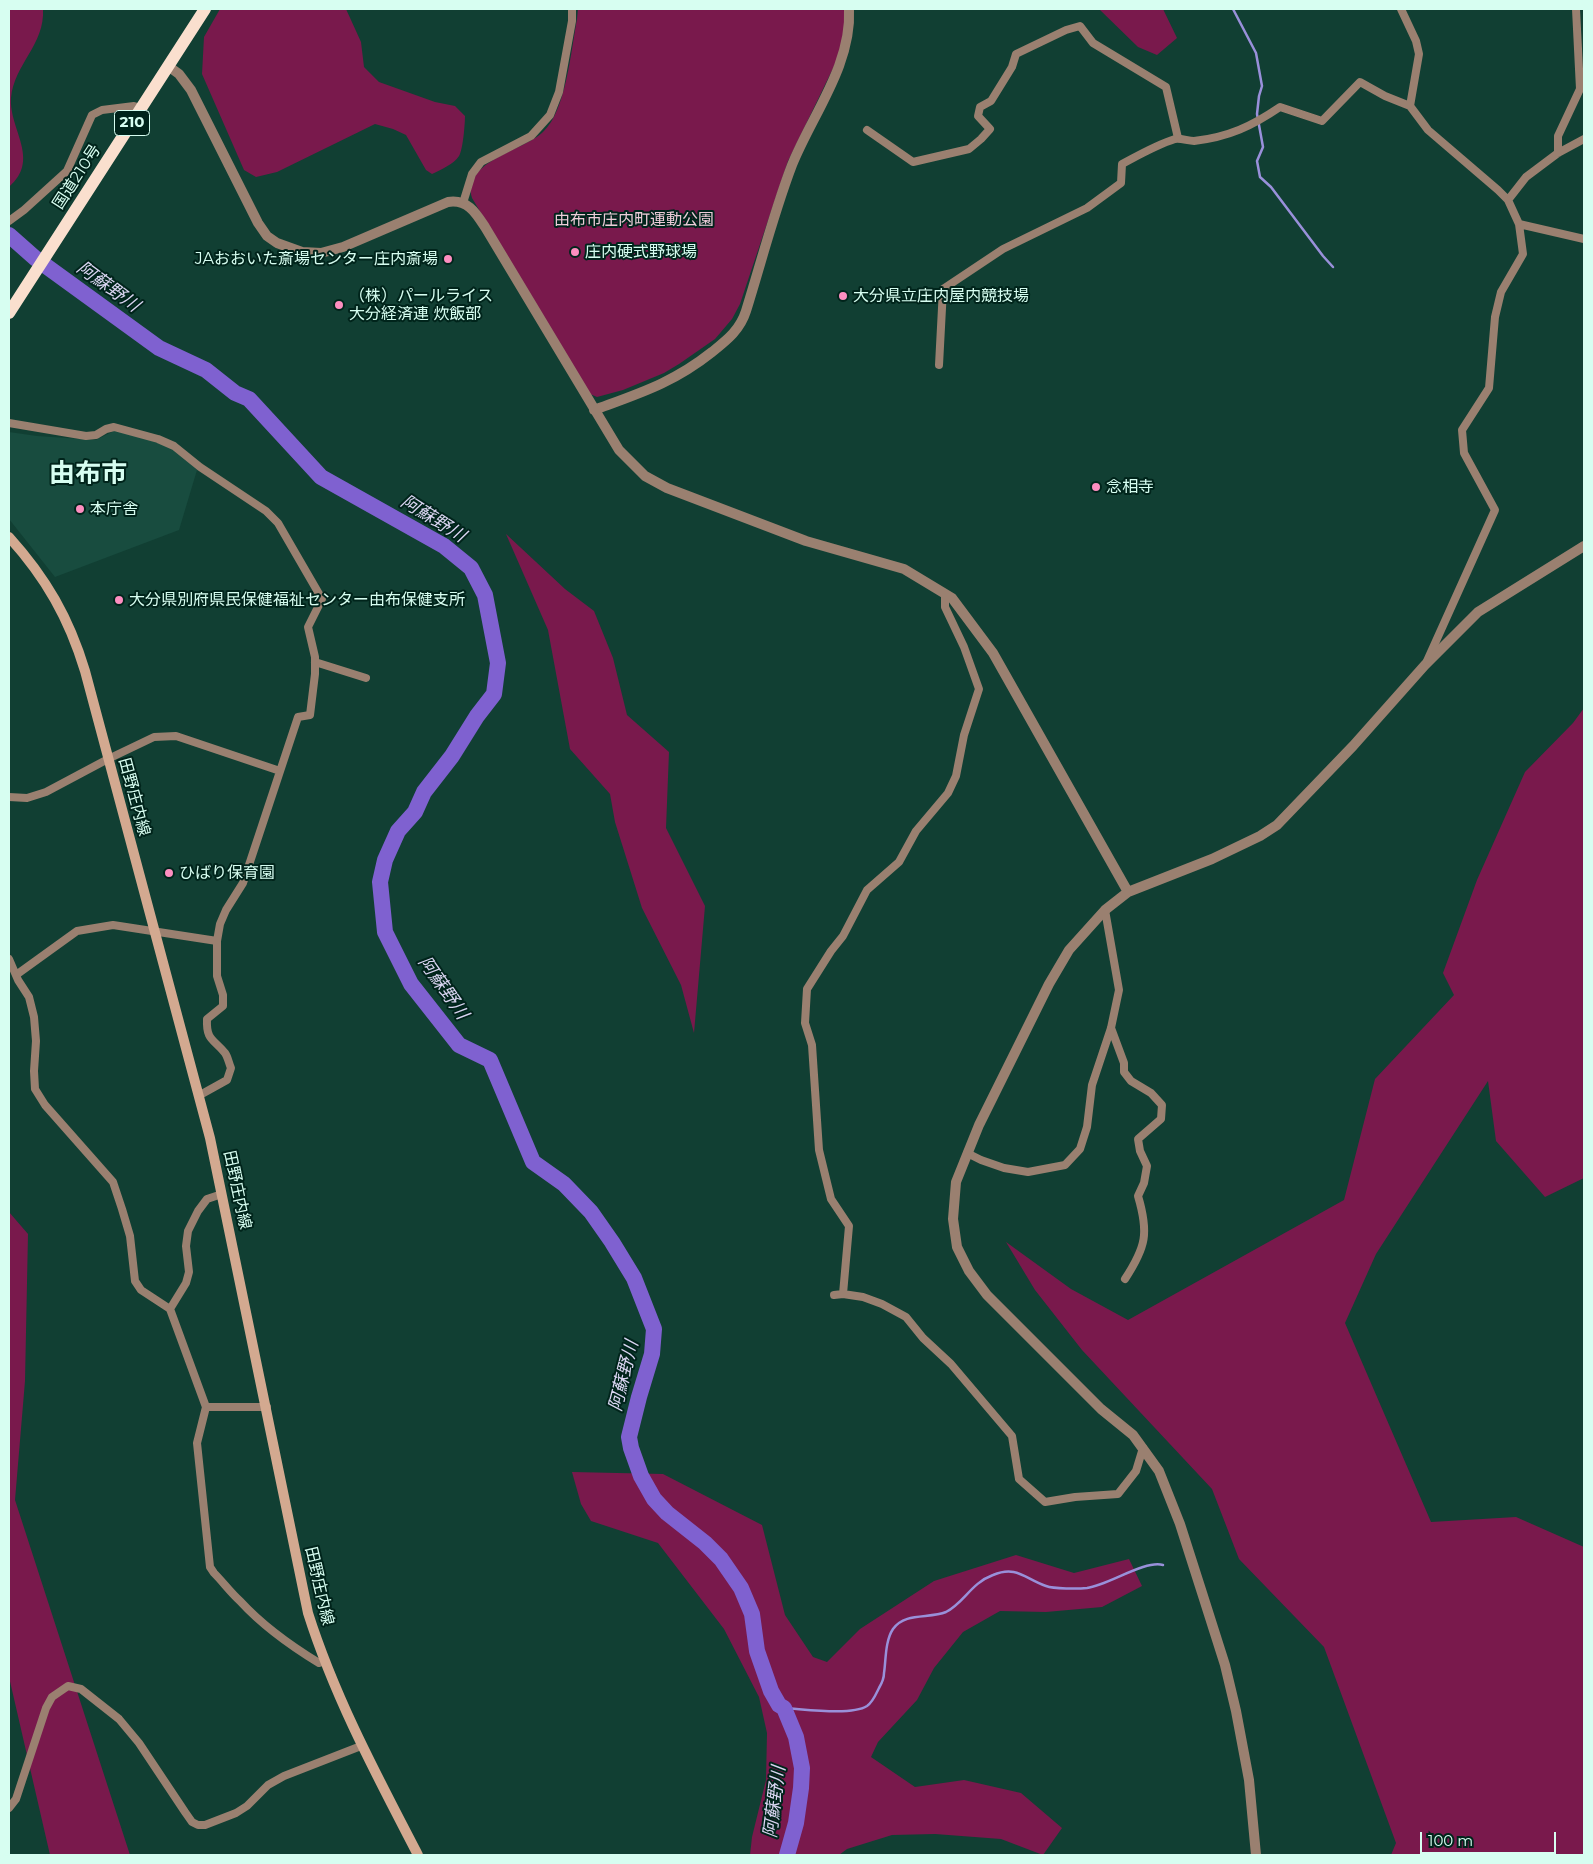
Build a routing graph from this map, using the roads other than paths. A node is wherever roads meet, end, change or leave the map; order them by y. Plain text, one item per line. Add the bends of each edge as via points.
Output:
1 (205, 9) edge
2 (572, 9) edge
3 (849, 9) edge
4 (1401, 9) edge
5 (1576, 9) edge
6 (168, 66) junction
7 (1410, 106) junction
8 (141, 108) junction
9 (867, 130) dead end
10 (1178, 138) junction
11 (1584, 139) edge
12 (1558, 153) junction
13 (1508, 200) junction
14 (463, 203) junction
15 (11, 220) edge
16 (1519, 224) junction
17 (1584, 239) edge
18 (11, 310) edge
19 (939, 365) dead end
20 (594, 410) junction
21 (9, 423) edge
22 (9, 537) edge
23 (1584, 546) edge
24 (945, 594) junction
25 (315, 662) junction
26 (1425, 665) junction
27 (366, 678) dead end
28 (108, 759) junction
29 (280, 772) junction
30 (9, 797) edge
31 (1128, 892) junction
32 (1105, 910) junction
33 (155, 930) junction
34 (217, 941) junction
35 (9, 959) edge
36 (16, 975) junction
37 (1111, 1028) junction
38 (200, 1095) junction
39 (967, 1153) junction
40 (222, 1194) junction
41 (1125, 1279) dead end
42 (843, 1294) junction
43 (834, 1295) dead end
44 (170, 1309) junction
45 (206, 1407) junction
46 (267, 1407) junction
47 (1143, 1448) junction
48 (324, 1660) junction
49 (361, 1746) junction
50 (9, 1808) edge
51 (418, 1855) edge
52 (1256, 1855) edge

1 - 6 highway, 国道210号 / 210
2 - 14 street via 559,92 550,115 531,136 481,162 469,180
3 - 20 street via 844,54 793,164 739,328 674,379
4 - 7 street via 1416,41 1418,54
5 - 12 street via 1580,89 1558,136
6 - 8 highway, 国道210号 / 210
6 - 14 street via 191,90 258,223 277,243 302,252 325,253 448,202
7 - 10 street via 1360,82 1322,121 1280,107 1248,128 1232,134 1193,141
7 - 13 street via 1428,130
8 - 15 street via 102,110 92,115 67,171
8 - 18 highway, 国道210号 / 210
9 - 10 street via 913,162 969,149 990,128 978,116 980,107 991,101 1012,67 1016,54 1080,26 1093,43 1166,87
10 - 19 street via 1122,164 1121,182 1087,208 1003,249 943,289
11 - 12 street
12 - 13 street via 1526,177
13 - 16 street
14 - 20 street via 473,210 485,227
16 - 17 street
16 - 26 street via 1523,254 1501,292 1495,316 1489,388 1462,430 1464,452 1495,510
20 - 24 street via 619,450 645,476 667,488 806,541 904,569
21 - 25 street via 86,436 114,427 158,439 174,446 200,468 266,511 278,523 322,599 308,627
22 - 28 main road, 田野庄内線 via 51,591 72,632
23 - 26 street via 1478,612
24 - 31 street via 952,598 993,652
24 - 42 street via 945,607 979,689 964,735 956,776 948,793 916,831 899,862 867,890 843,936 807,989 805,1023 812,1045 819,1150 831,1199 849,1226
25 - 27 street
25 - 29 street via 310,715 298,717
26 - 31 street via 1277,825 1212,859
28 - 29 street via 154,737 176,736
28 - 30 street via 46,792 27,798
28 - 33 main road, 田野庄内線
29 - 34 street via 243,883 226,910
31 - 32 street
32 - 37 street via 1119,990
32 - 39 street via 1069,950 1049,984
33 - 34 street
33 - 36 street via 113,925 77,931
33 - 38 main road, 田野庄内線
34 - 38 street via 217,976 223,1006 207,1018 207,1028 212,1041 226,1054 232,1068 227,1080
35 - 36 street
36 - 44 street via 29,998 34,1018 35,1089 45,1105 113,1182 130,1236 135,1281 141,1290
37 - 39 street via 1092,1085 1087,1127 1080,1149 1065,1165 1028,1172 1004,1168
37 - 41 street via 1124,1063 1124,1072 1162,1105 1160,1118 1138,1139 1147,1166 1138,1196 1145,1219 1144,1242 1137,1262
38 - 40 main road, 田野庄内線
39 - 47 street via 956,1182 953,1219 957,1247 969,1271 987,1295
40 - 44 street via 207,1199 188,1231 189,1272
40 - 46 main road, 田野庄内線
42 - 43 street
42 - 47 street via 863,1297 906,1317 964,1378 1012,1436 1019,1479 1045,1502 1118,1494 1136,1470
44 - 45 street
45 - 46 street
45 - 48 street via 197,1443 210,1567 256,1617 304,1654 319,1663
46 - 48 main road, 田野庄内線 via 308,1612
47 - 52 street via 1159,1471 1180,1524 1225,1665 1249,1780
48 - 49 main road, 田野庄内線
49 - 50 street via 284,1776 268,1785 236,1813 198,1825 192,1822 119,1719 80,1689 68,1686 52,1697 46,1708 16,1799
49 - 51 main road, 田野庄内線

